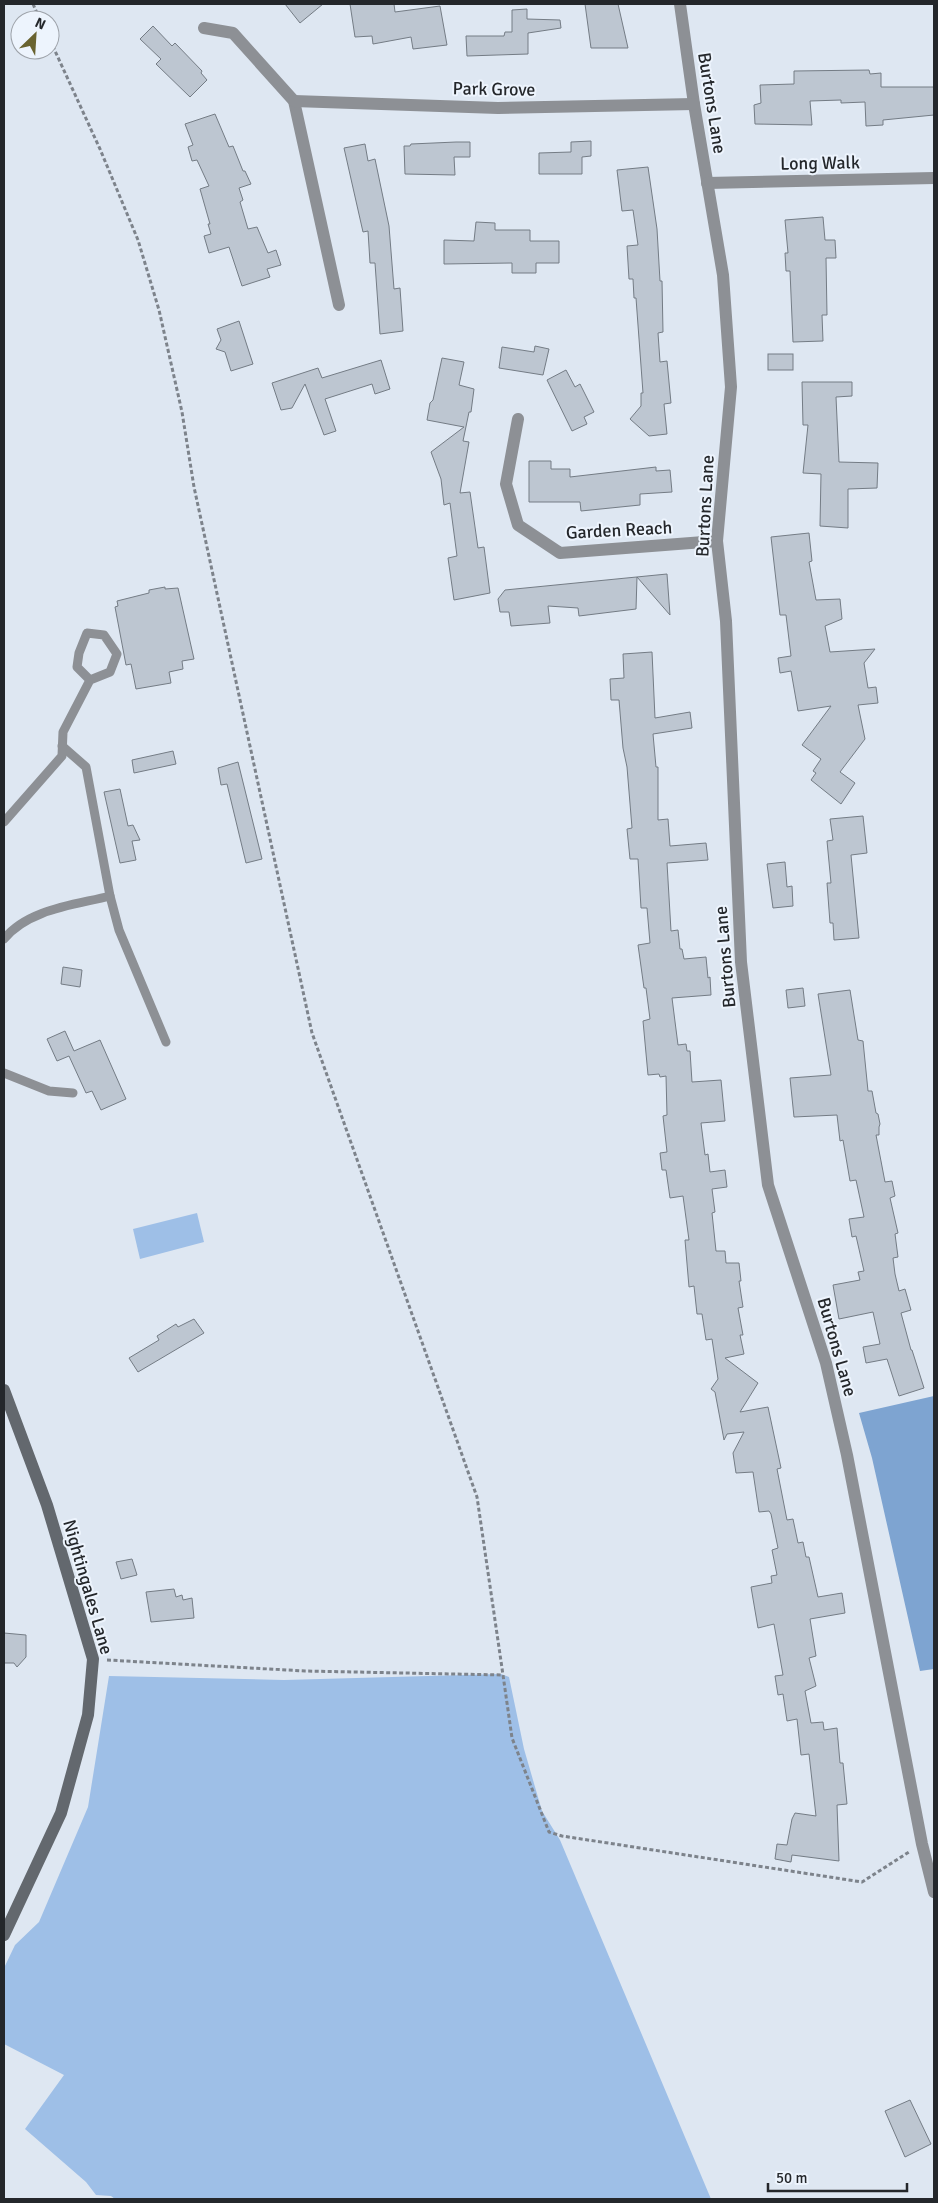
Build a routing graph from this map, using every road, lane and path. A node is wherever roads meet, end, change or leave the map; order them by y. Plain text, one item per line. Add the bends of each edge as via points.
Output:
1 (680, 4) edge
2 (204, 28) dead end
3 (59, 60) edge
4 (294, 101) junction
5 (694, 104) junction
6 (934, 178) edge
7 (707, 184) junction
8 (340, 305) dead end
9 (518, 419) dead end
10 (717, 541) junction
11 (90, 680) junction
12 (62, 746) junction
13 (4, 822) edge
14 (110, 896) junction
15 (4, 939) edge
16 (166, 1042) dead end
17 (4, 1073) edge
18 (73, 1093) dead end
19 (4, 1390) edge
20 (93, 1660) junction
21 (504, 1675) junction
22 (922, 1844) junction
23 (934, 1892) edge
24 (4, 1935) edge

1 - 5 street, Burtons Lane
2 - 4 street via 233,33
3 - 21 path via 138,240 159,310 312,1033 477,1496
4 - 5 street, Park Grove via 498,108
4 - 8 street
5 - 7 street, Burtons Lane
6 - 7 street, Long Walk
7 - 10 street, Burtons Lane via 723,275 731,386
9 - 10 street, Garden Reach via 506,484 518,525 560,552
10 - 22 street, Burtons Lane via 726,621 741,962 768,1185 826,1363 847,1455
11 - 11 lane via 77,667 79,653 87,634 104,636 117,654 110,672
11 - 12 lane via 62,732
12 - 13 lane via 62,756
12 - 14 lane via 86,767
14 - 15 lane via 42,914 19,924
14 - 16 lane via 119,930
17 - 18 lane via 49,1091
19 - 20 main road, Nightingales Lane via 47,1505
20 - 21 path via 305,1671
20 - 24 main road, Nightingales Lane via 88,1714 61,1813
21 - 22 path via 512,1738 549,1832 862,1882
22 - 23 street, Burtons Lane

